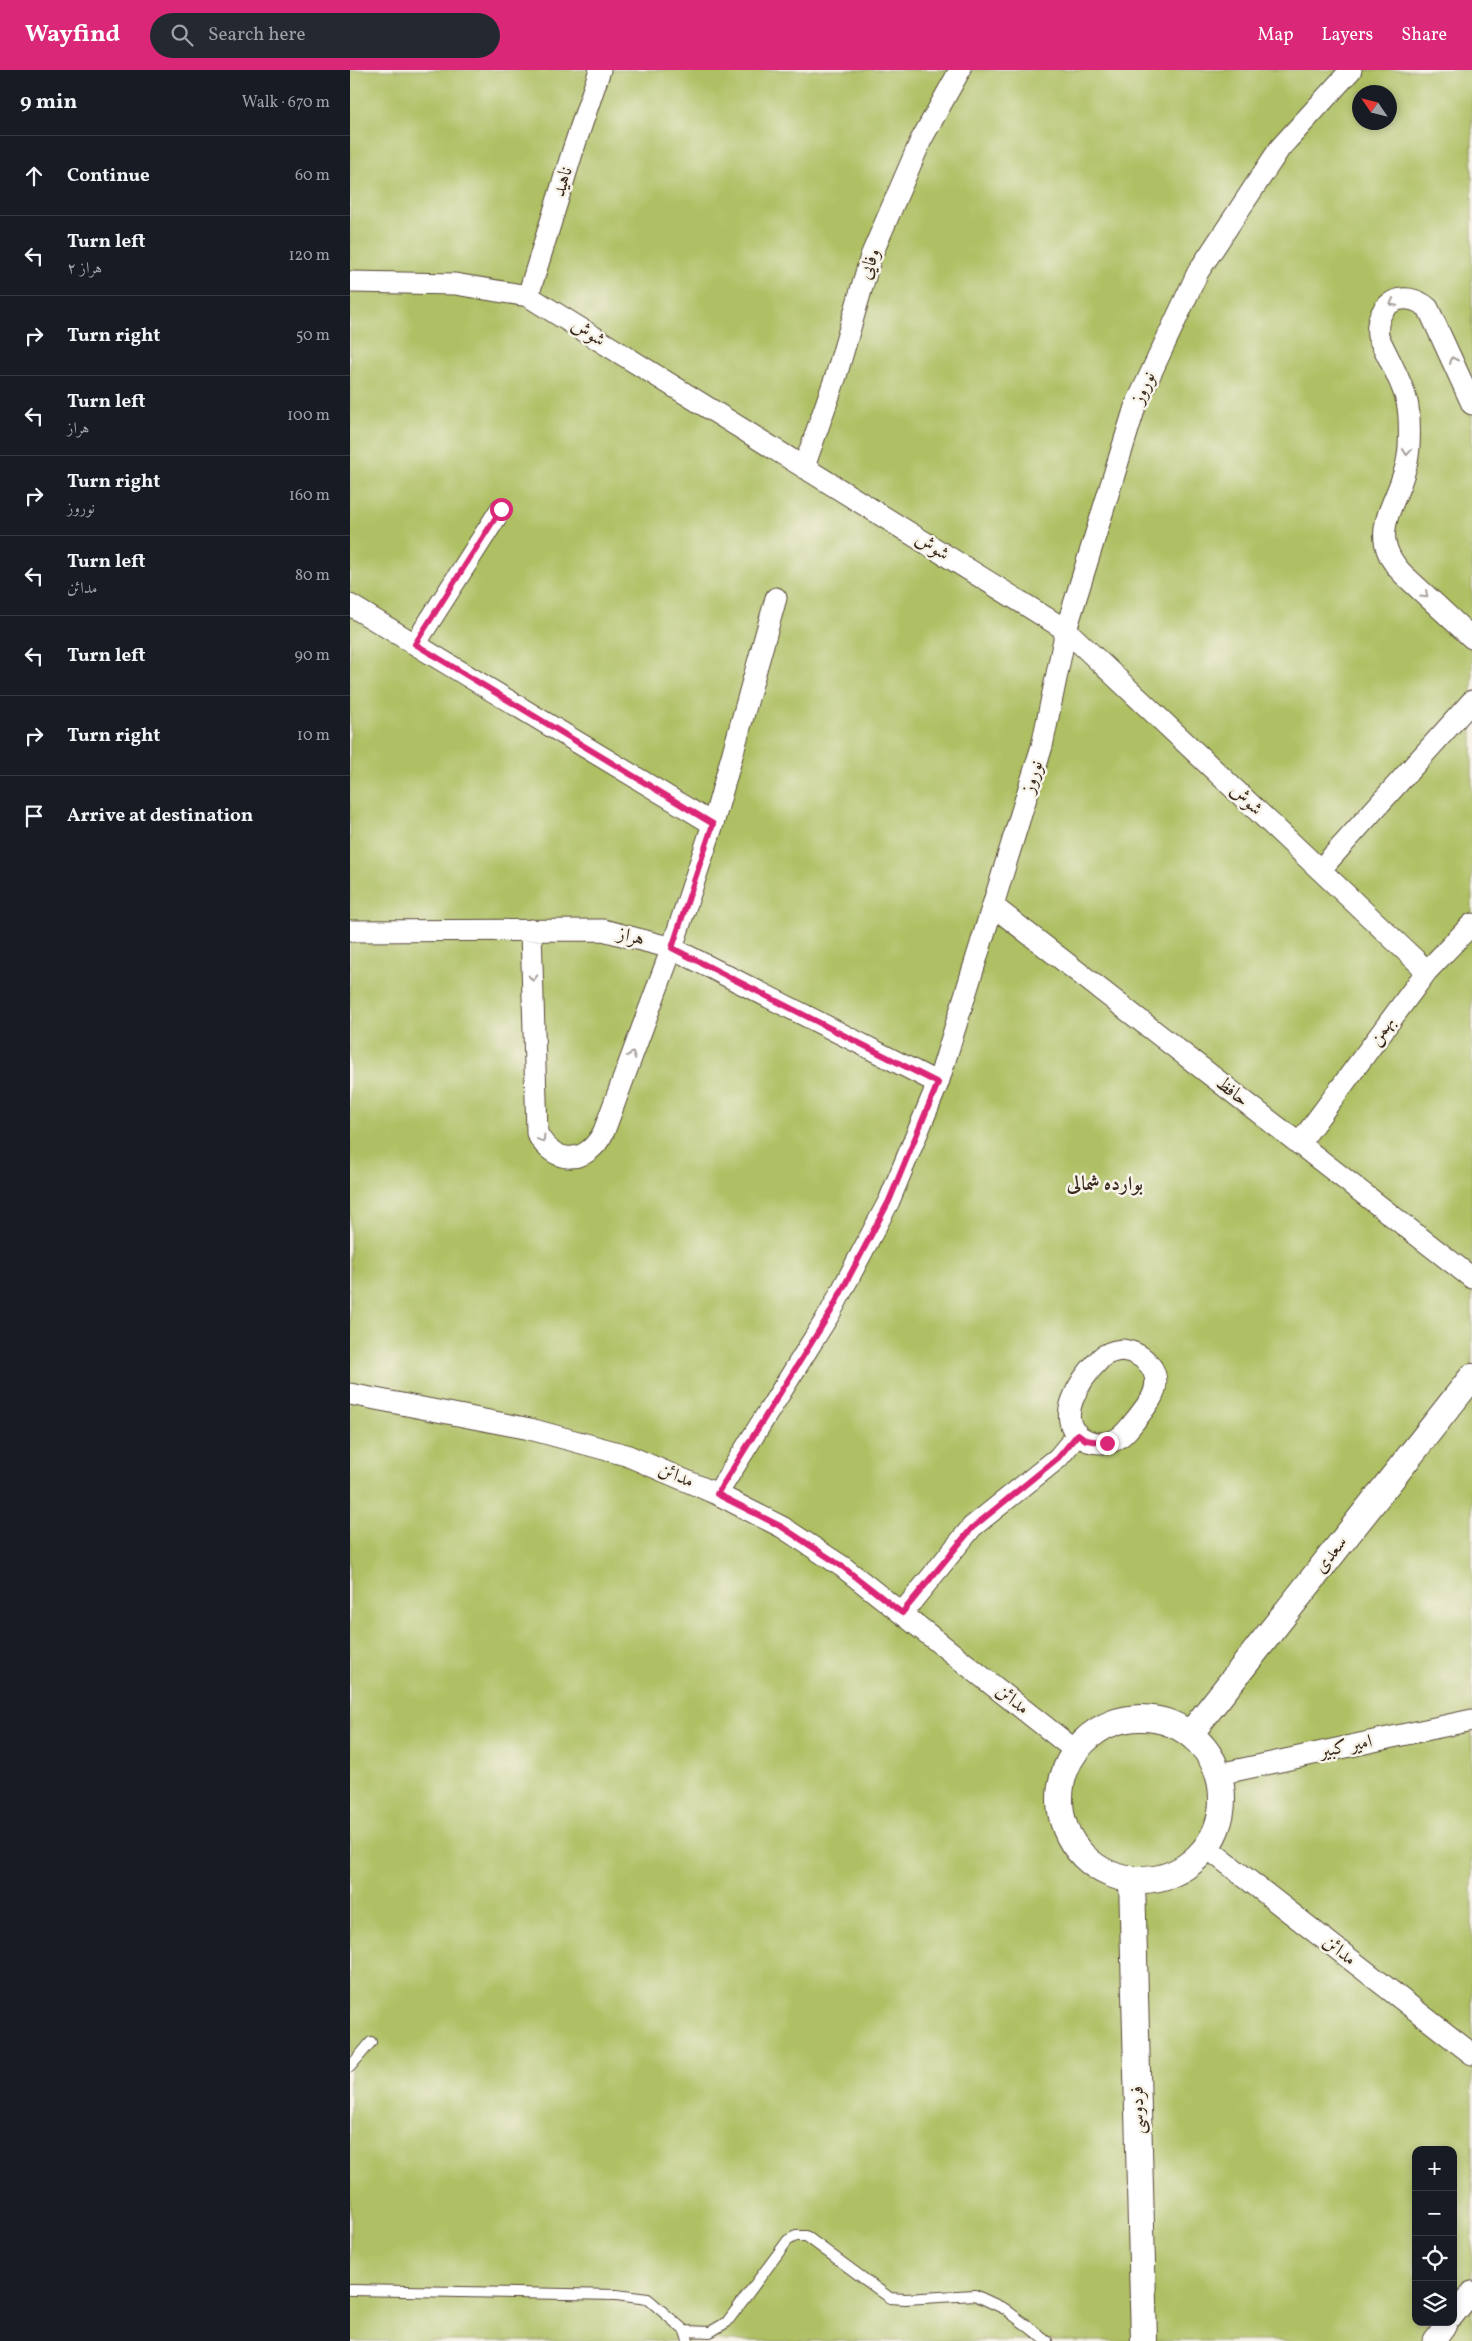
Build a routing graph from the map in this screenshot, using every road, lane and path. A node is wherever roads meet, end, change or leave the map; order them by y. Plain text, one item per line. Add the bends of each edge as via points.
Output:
1 (600, 70) edge
2 (960, 70) edge
3 (1352, 70) edge
4 (350, 282) edge
5 (528, 296) junction
6 (1472, 404) edge
7 (804, 467) junction
8 (501, 509) dead end
9 (776, 598) dead end
10 (350, 605) edge
11 (1066, 630) junction
12 (1472, 638) edge
13 (415, 644) junction
14 (1472, 701) edge
15 (713, 824) junction
16 (1320, 870) junction
17 (993, 906) junction
18 (1472, 924) edge
19 (532, 930) junction
20 (350, 931) edge
21 (672, 948) junction
22 (1427, 971) junction
23 (938, 1083) junction
24 (1298, 1144) junction
25 (1472, 1278) edge
26 (1472, 1377) edge
27 (350, 1394) edge
28 (1078, 1434) junction
29 (717, 1494) junction
30 (902, 1613) junction
31 (1472, 1720) edge
32 (1190, 1734) junction
33 (1076, 1751) junction
34 (1219, 1774) junction
35 (1206, 1847) junction
36 (1132, 1879) junction
37 (371, 2042) dead end
38 (1472, 2054) edge
39 (350, 2067) edge
40 (350, 2290) edge
41 (1472, 2292) edge
42 (1457, 2311) edge
43 (1445, 2326) edge
44 (687, 2336) edge
45 (1046, 2341) edge
46 (1144, 2341) edge
47 (1434, 2341) edge

1 - 5 street, ناهید
2 - 7 street, وفایی via 921,140 871,256 836,376
3 - 11 street, نوروز via 1280,148 1198,272 1135,407
4 - 5 street, شوش via 455,284
5 - 7 street, شوش
6 -> 12 street via 1428,308 1411,299 1392,302 1385,308 1377,326 1378,336 1407,403 1408,456 1385,521 1386,551 1393,564
7 - 11 street, شوش
8 - 13 street
9 - 15 street
10 - 13 street
11 - 16 street, شوش
11 - 17 street, نوروز via 1042,746
13 - 15 street
14 - 16 street
15 - 21 street
16 - 22 street, شوش
17 - 23 street, نوروز
17 - 24 street, حافظ
18 - 22 street, بهمن
19 - 20 street, هراز
19 - 21 street, هراز via 603,930
19 -> 21 street via 537,1133 550,1151 571,1157 591,1150 602,1137
21 - 23 street, هراز
22 - 24 street, بهمن
23 - 29 street, نوروز via 889,1201 830,1313
24 - 25 street, حافظ
26 - 32 street, سعدی
27 - 29 street, مدائن via 530,1429 616,1452
28 - 28 street via 1096,1443 1117,1440 1125,1433 1153,1396 1156,1385 1152,1369 1142,1356 1122,1350 1101,1357 1070,1404 1069,1415
28 - 30 street via 1058,1458 972,1528
29 - 30 street, مدائن via 782,1527 843,1567
30 - 33 street, مدائن
31 - 34 street, امیر کبیر
32 - 33 street via 1167,1722 1134,1719 1117,1722 1094,1733
32 - 34 street via 1208,1752
33 - 36 street via 1065,1773 1060,1798 1064,1824 1075,1846 1093,1864 1115,1876
34 - 35 street via 1222,1800 1218,1825
35 - 36 street via 1188,1865 1166,1876
35 - 38 street, مدائن
36 - 46 street, فردوسی
37 - 39 lane
40 - 44 lane via 616,2295 648,2299
41 - 42 street
43 - 47 street
44 - 45 lane via 710,2332 727,2322 788,2240 806,2236 890,2298 975,2295 1005,2308

